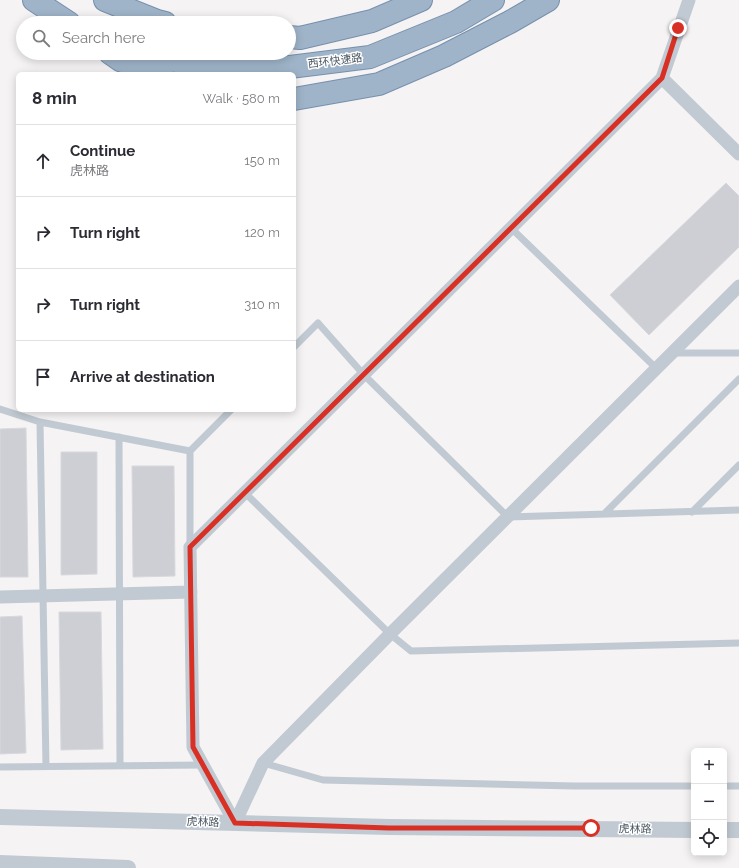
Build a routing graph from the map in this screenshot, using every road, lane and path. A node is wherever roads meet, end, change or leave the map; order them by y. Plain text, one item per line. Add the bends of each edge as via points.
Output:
1 (34, 0) edge
2 (105, 0) edge
3 (421, 0) edge
4 (493, 0) edge
5 (548, 0) edge
6 (689, 0) edge
7 (58, 16) edge
8 (145, 16) edge
9 (296, 38) edge
10 (120, 60) edge
11 (172, 60) edge
12 (156, 72) edge
13 (662, 78) junction
14 (296, 99) edge
15 (739, 154) edge
16 (511, 228) junction
17 (739, 286) edge
18 (296, 345) edge
19 (672, 353) junction
20 (739, 353) edge
21 (656, 368) junction
22 (364, 375) junction
23 (739, 379) edge
24 (0, 409) edge
25 (229, 412) edge
26 (40, 422) junction
27 (119, 437) junction
28 (190, 451) junction
29 (739, 465) edge
30 (245, 493) junction
31 (739, 510) edge
32 (692, 512) junction
33 (604, 514) junction
34 (508, 517) junction
35 (190, 547) junction
36 (191, 592) junction
37 (119, 594) junction
38 (43, 596) junction
39 (0, 597) edge
40 (390, 634) junction
41 (739, 643) edge
42 (263, 763) junction
43 (203, 765) junction
44 (46, 766) junction
45 (120, 766) junction
46 (0, 767) edge
47 (691, 786) edge
48 (727, 786) edge
49 (739, 786) edge
50 (0, 817) edge
51 (235, 823) junction
52 (691, 830) edge
53 (727, 830) edge
54 (739, 830) edge
55 (0, 864) edge
56 (128, 868) edge

1 - 7 highway
2 - 8 highway
3 - 9 highway via 372,21
4 - 11 highway, 西环快速路 via 456,22 370,57 274,69 207,68
5 - 14 highway via 444,56 379,84
6 - 13 street
10 - 12 highway
13 - 15 street
13 - 16 street
16 - 21 lane
16 - 22 street
17 - 19 street
18 - 22 lane via 318,323
19 - 20 lane
19 - 21 street
21 - 34 street
22 - 30 street
22 - 34 lane
23 - 33 lane
24 - 26 lane
25 - 28 lane
26 - 27 lane
26 - 38 lane
27 - 28 lane
27 - 37 lane
28 - 35 lane
29 - 32 lane
30 - 35 street
30 - 40 lane
31 - 32 lane
32 - 33 lane
33 - 34 lane
34 - 40 street
35 - 36 street
36 - 37 street
36 - 43 street via 193,747
37 - 38 street
37 - 45 lane
38 - 39 street
38 - 44 lane
40 - 41 lane via 411,651
40 - 42 street
42 - 47 lane via 323,780
42 - 51 street
43 - 45 lane
43 - 51 street
44 - 45 lane
44 - 46 lane
48 - 49 lane
50 - 51 street, 虎林路
51 - 52 street, 虎林路 via 389,828
53 - 54 street
55 - 56 street

